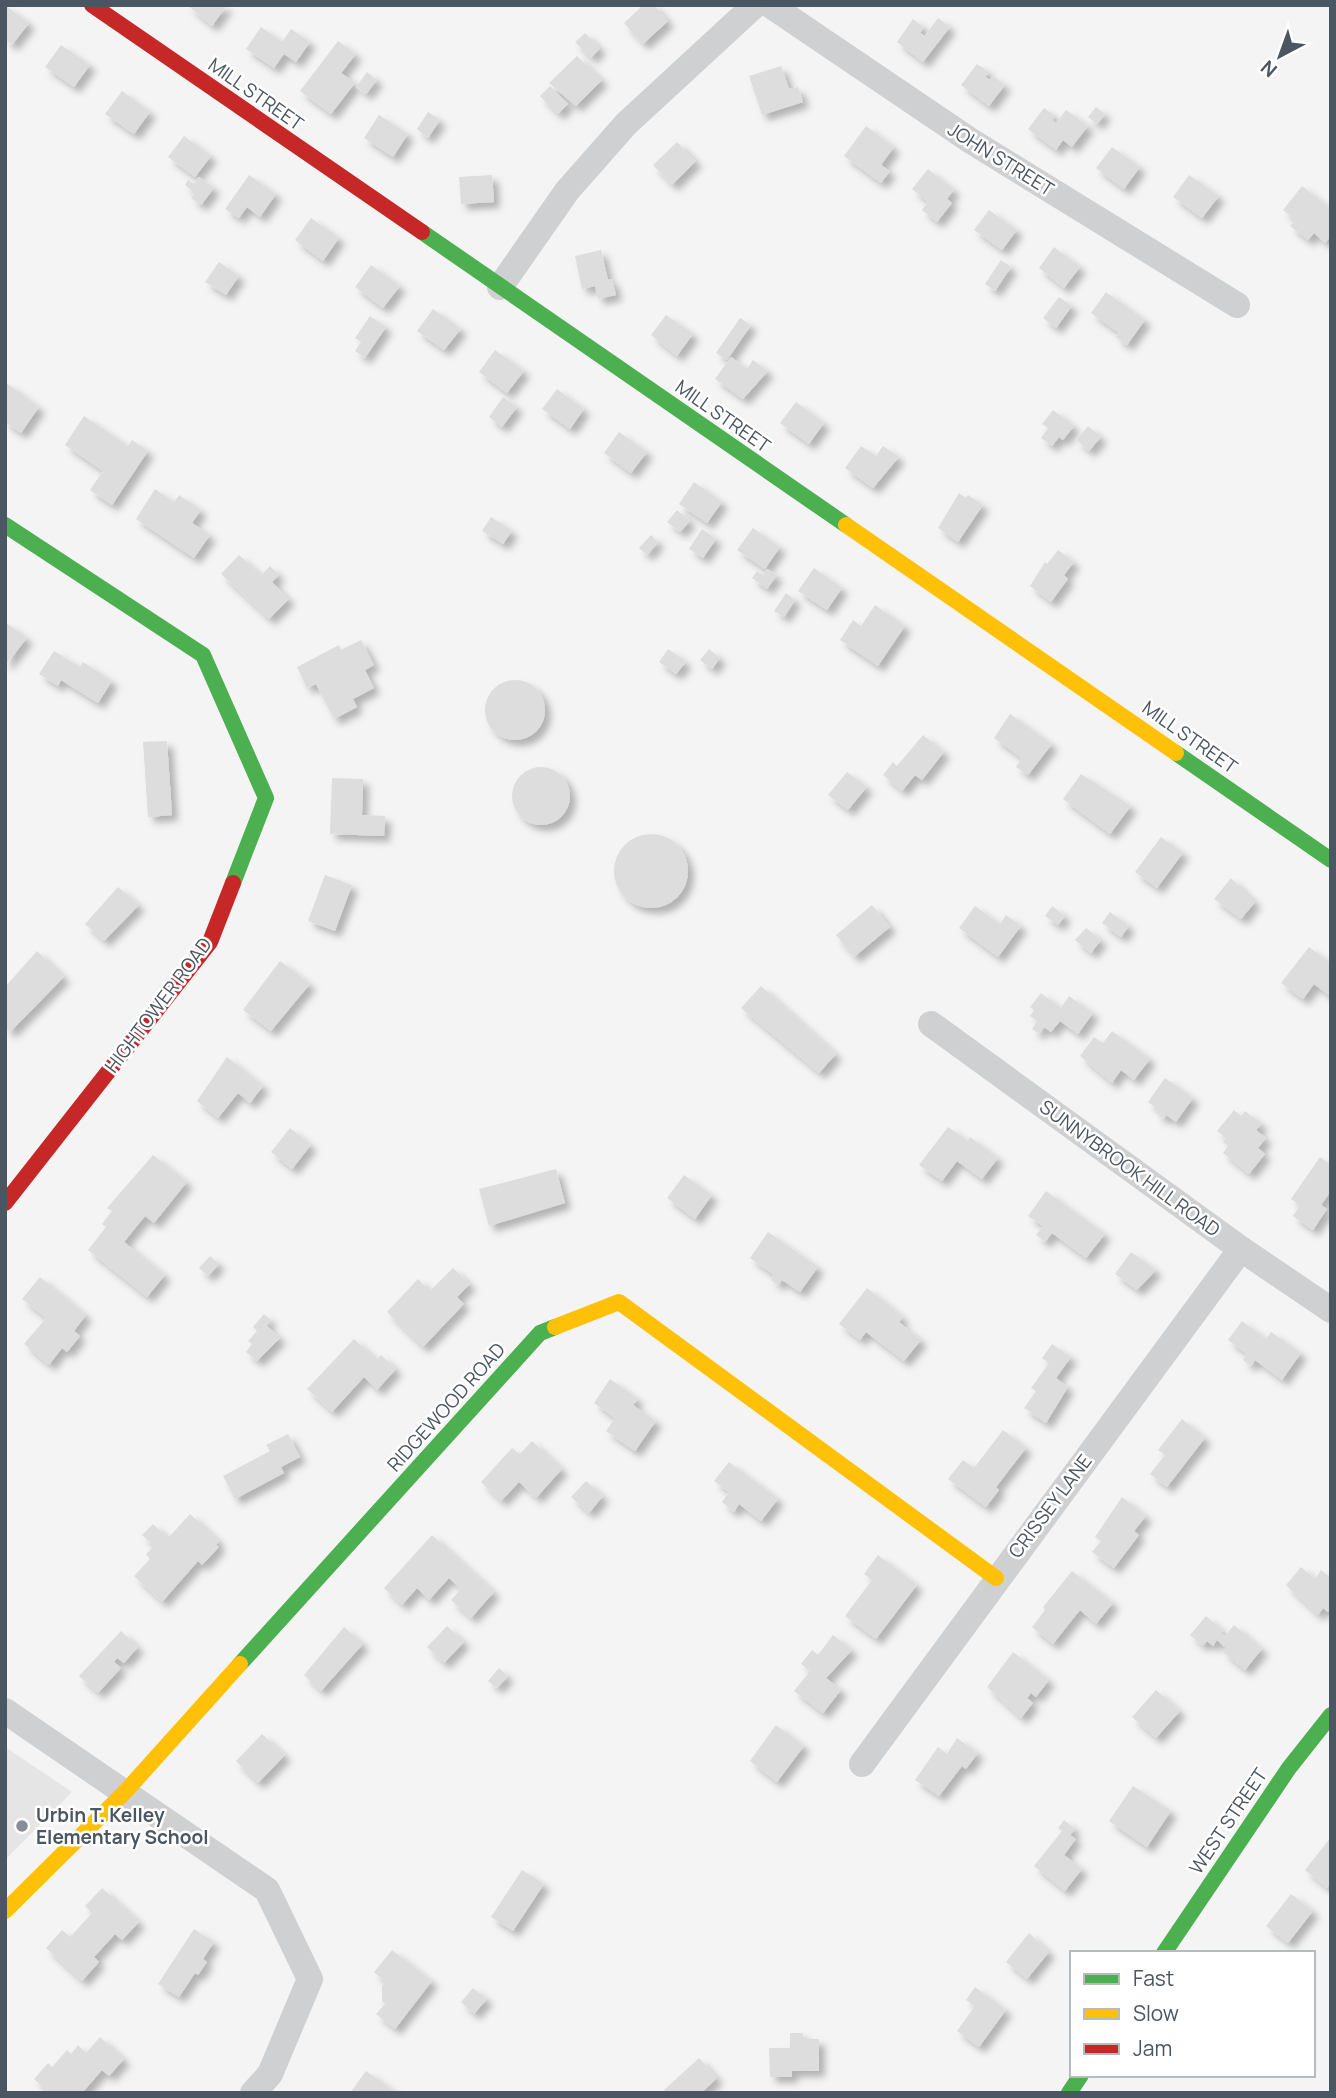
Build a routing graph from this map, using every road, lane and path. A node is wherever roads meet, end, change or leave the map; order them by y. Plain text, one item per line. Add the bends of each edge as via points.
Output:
1 (92, 5) edge
2 (755, 5) edge
3 (770, 5) edge
4 (500, 287) junction
5 (1237, 304) dead end
6 (5, 525) edge
7 (1331, 860) edge
8 (931, 1024) dead end
9 (5, 1203) edge
10 (1241, 1249) junction
11 (1331, 1310) edge
12 (996, 1578) junction
13 (5, 1711) edge
14 (1331, 1715) edge
15 (862, 1764) dead end
16 (125, 1792) junction
17 (5, 1911) edge
18 (1165, 1951) edge
19 (1080, 2077) edge
20 (253, 2093) edge
21 (1069, 2093) edge

1 - 4 street, MILL STREET
2 - 4 street via 626,124 567,191
3 - 5 street, JOHN STREET via 971,141
4 - 7 street, MILL STREET
6 - 9 street, HIGHTOWER ROAD via 203,654 266,798 210,942
8 - 10 street, SUNNYBROOK HILL ROAD
10 - 11 street, SUNNYBROOK HILL ROAD
10 - 12 street, CRISSEY LANE
12 - 15 street, CRISSEY LANE
12 - 16 street, RIDGEWOOD ROAD via 619,1302 540,1333
13 - 16 street
14 - 18 street, WEST STREET via 1289,1768
16 - 17 street, RIDGEWOOD ROAD
16 - 20 street via 267,1890 310,1979 270,2074
19 - 21 street

